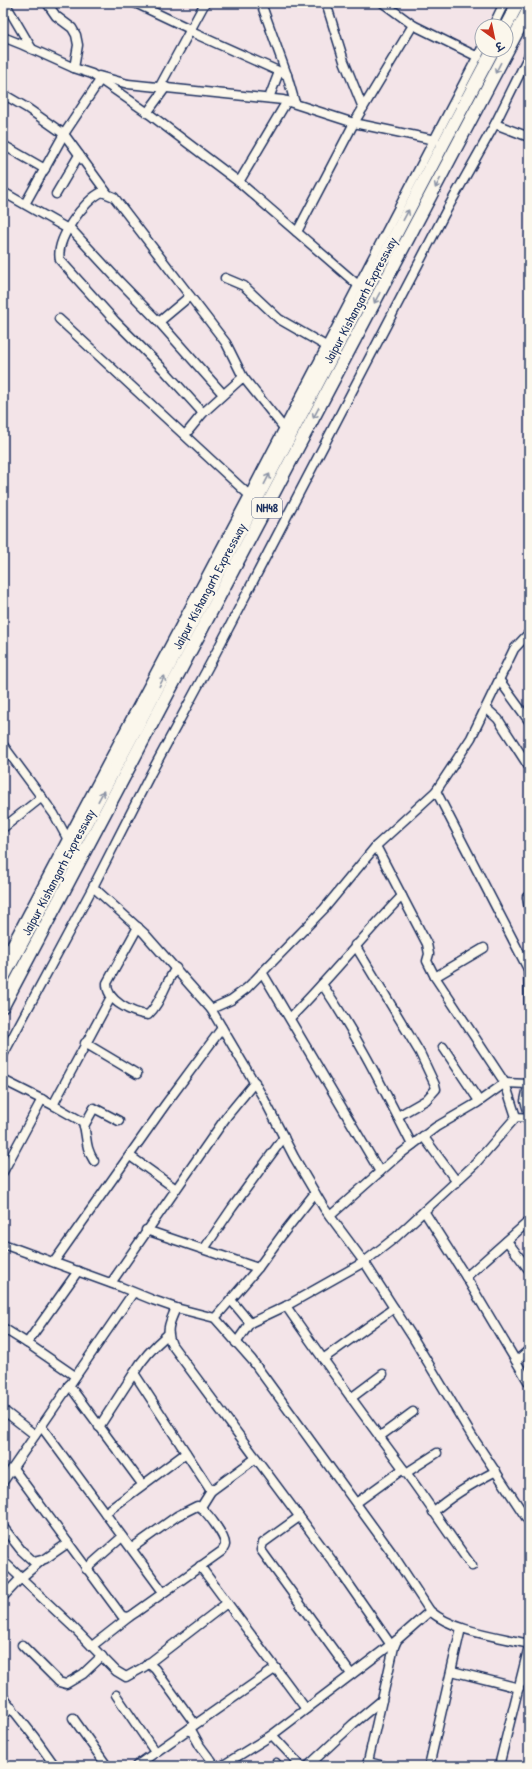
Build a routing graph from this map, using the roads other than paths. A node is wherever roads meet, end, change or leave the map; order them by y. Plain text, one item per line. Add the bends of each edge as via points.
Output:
1 (5, 3) edge
2 (46, 3) edge
3 (135, 3) edge
4 (205, 3) edge
5 (261, 3) edge
6 (326, 3) edge
7 (383, 3) edge
8 (518, 3) edge
9 (501, 5) edge
10 (391, 6) edge
11 (529, 9) edge
12 (496, 18) edge
13 (510, 18) edge
14 (413, 25) junction
15 (190, 30) junction
16 (3, 37) edge
17 (32, 49) junction
18 (474, 55) edge
19 (529, 55) edge
20 (477, 58) edge
21 (490, 58) edge
22 (74, 68) junction
23 (283, 73) junction
24 (92, 74) junction
25 (100, 80) junction
26 (163, 87) junction
27 (3, 94) edge
28 (269, 98) junction
29 (291, 102) junction
30 (363, 108) junction
31 (147, 113) junction
32 (354, 123) junction
33 (495, 124) junction
34 (64, 134) junction
35 (529, 137) edge
36 (435, 140) junction
37 (3, 145) edge
38 (79, 154) junction
39 (45, 169) junction
40 (239, 182) junction
41 (3, 192) edge
42 (107, 193) junction
43 (56, 194) dead end
44 (25, 204) junction
45 (68, 228) junction
46 (297, 232) junction
47 (225, 278) dead end
48 (358, 285) junction
49 (190, 296) junction
50 (59, 319) dead end
51 (159, 322) junction
52 (326, 346) junction
53 (243, 377) junction
54 (223, 394) junction
55 (202, 413) junction
56 (284, 428) junction
57 (184, 435) junction
58 (249, 495) junction
59 (528, 638) edge
60 (500, 681) junction
61 (486, 708) junction
62 (529, 721) edge
63 (4, 748) edge
64 (529, 767) edge
65 (436, 791) junction
66 (42, 797) junction
67 (3, 828) edge
68 (67, 838) junction
69 (376, 846) junction
70 (93, 887) junction
71 (402, 896) junction
72 (529, 896) edge
73 (529, 909) edge
74 (138, 927) junction
75 (355, 945) junction
76 (484, 948) dead end
77 (3, 960) edge
78 (176, 968) junction
79 (528, 969) edge
80 (262, 972) junction
81 (435, 977) junction
82 (3, 978) edge
83 (322, 984) junction
84 (111, 997) junction
85 (3, 1006) edge
86 (529, 1006) edge
87 (211, 1009) junction
88 (290, 1018) junction
89 (222, 1028) junction
90 (85, 1043) junction
91 (444, 1047) dead end
92 (3, 1055) edge
93 (137, 1074) dead end
94 (3, 1080) edge
95 (255, 1082) junction
96 (505, 1083) junction
97 (528, 1083) edge
98 (42, 1099) junction
99 (479, 1101) junction
100 (52, 1105) junction
101 (529, 1114) edge
102 (398, 1116) junction
103 (516, 1117) junction
104 (529, 1118) edge
105 (119, 1121) dead end
106 (84, 1126) junction
107 (423, 1136) junction
108 (284, 1137) junction
109 (412, 1145) junction
110 (130, 1156) junction
111 (94, 1161) dead end
112 (3, 1172) edge
113 (380, 1172) junction
114 (456, 1182) junction
115 (176, 1189) junction
116 (315, 1193) junction
117 (424, 1211) junction
118 (330, 1216) junction
119 (529, 1221) edge
120 (146, 1230) junction
121 (506, 1241) junction
122 (3, 1244) edge
123 (204, 1249) junction
124 (54, 1262) junction
125 (364, 1262) junction
126 (258, 1268) junction
127 (529, 1270) edge
128 (78, 1271) junction
129 (466, 1276) junction
130 (111, 1283) junction
131 (133, 1293) junction
132 (231, 1300) junction
133 (286, 1306) junction
134 (176, 1308) junction
135 (394, 1308) junction
136 (215, 1318) junction
137 (250, 1323) junction
138 (3, 1328) edge
139 (167, 1335) junction
140 (27, 1343) junction
141 (236, 1343) junction
142 (529, 1350) edge
143 (323, 1359) junction
144 (516, 1360) junction
145 (134, 1374) junction
146 (383, 1374) dead end
147 (75, 1376) junction
148 (529, 1382) edge
149 (69, 1385) junction
150 (351, 1398) junction
151 (3, 1410) edge
152 (412, 1412) dead end
153 (41, 1426) junction
154 (99, 1427) junction
155 (35, 1435) junction
156 (379, 1438) junction
157 (186, 1453) junction
158 (437, 1453) dead end
159 (256, 1458) junction
160 (13, 1468) junction
161 (404, 1471) junction
162 (496, 1472) junction
163 (3, 1482) edge
164 (142, 1484) junction
165 (211, 1491) junction
166 (356, 1503) junction
167 (201, 1507) junction
168 (433, 1512) junction
169 (104, 1513) junction
170 (299, 1517) junction
171 (529, 1522) edge
172 (3, 1527) edge
173 (122, 1537) junction
174 (68, 1542) junction
175 (132, 1548) junction
176 (3, 1561) edge
177 (41, 1561) junction
178 (200, 1566) junction
179 (472, 1566) dead end
180 (86, 1568) junction
181 (21, 1578) junction
182 (163, 1592) junction
183 (3, 1597) edge
184 (227, 1603) junction
185 (430, 1611) junction
186 (129, 1617) junction
187 (461, 1628) junction
188 (394, 1642) junction
189 (22, 1645) dead end
190 (529, 1645) edge
191 (92, 1646) junction
192 (102, 1656) junction
193 (148, 1663) junction
194 (276, 1668) junction
195 (452, 1671) junction
196 (351, 1674) junction
197 (523, 1684) edge
198 (116, 1695) dead end
199 (3, 1697) edge
200 (382, 1700) junction
201 (12, 1707) junction
202 (306, 1710) junction
203 (3, 1716) edge
204 (73, 1718) dead end
205 (193, 1726) junction
206 (272, 1735) junction
207 (155, 1752) junction
208 (3, 1761) edge
209 (367, 1764) edge
210 (53, 1765) edge
211 (6, 1766) edge
212 (107, 1766) edge
213 (136, 1766) edge
214 (215, 1766) edge
215 (222, 1766) edge
216 (301, 1766) edge
217 (308, 1766) edge
218 (384, 1766) edge
219 (429, 1766) edge
220 (499, 1766) edge

1 - 17 street
2 - 22 street via 76,35 78,44
3 - 15 street
4 - 15 street
5 - 23 street
6 - 30 street via 344,61
7 - 10 street
8 - 13 highway
9 - 12 street
10 - 14 street
11 -> 85 highway, Jaipur Kishangarh Expressway / NH48
14 - 18 street
14 - 30 street
15 - 23 street
15 - 26 street
16 - 17 street
17 - 22 street
19 - 33 street
20 - 36 street
82 -> 21 highway, Jaipur Kishangarh Expressway / NH48
22 - 24 street
23 - 28 street
23 - 29 street
24 - 25 street
24 - 26 street via 128,84
25 - 31 street
25 - 34 street
26 - 28 street
26 - 31 street
27 - 34 street
28 - 29 street
29 - 32 street
29 - 40 street
30 - 32 street
31 - 40 street
32 - 36 street
32 - 46 street
33 - 35 street
33 - 70 street via 442,220
34 - 38 street
34 - 39 street
36 - 48 street
37 - 39 street
38 - 42 street
38 - 43 street
39 - 44 street
40 - 46 street
41 - 44 street
42 - 45 street via 94,195
42 - 49 street via 114,197
44 - 45 street
45 - 51 street
45 - 55 street via 58,253 62,264 115,322 165,370
46 - 48 street
47 - 52 street via 244,286 279,319
48 - 52 street
49 - 51 street
49 - 53 street via 226,343
50 - 57 street
51 - 54 street
52 - 56 street
53 - 54 street
53 - 56 street
54 - 55 street
55 - 57 street
56 - 58 street
57 - 58 street
58 - 68 street
59 - 60 street via 514,650
60 - 61 street
60 - 62 street
61 - 64 street via 498,719
61 - 65 street via 471,738
63 - 66 street
65 - 69 street
65 - 79 street
66 - 67 street
66 - 68 street
68 - 77 street
69 - 71 street
69 - 80 street via 324,909
70 - 74 street
70 - 92 street
71 - 75 street
71 - 81 street via 427,944 427,961
72 - 73 street
74 - 78 street
74 - 84 street via 107,983
75 - 83 street
75 - 102 street via 420,1053 436,1085 436,1089 426,1100
76 - 81 street
78 - 84 street via 154,1010 148,1015 139,1014
78 - 87 street
79 - 86 street
80 - 87 street via 232,1000
80 - 88 street
81 - 96 street
83 - 88 street
83 - 102 street
84 - 90 street
87 - 89 street
88 - 113 street
89 - 95 street
89 - 110 street
90 - 93 street
90 - 100 street
91 - 99 street
94 - 98 street
95 - 108 street
95 - 115 street via 227,1116
96 - 97 street
96 - 99 street
96 - 103 street
97 - 101 street via 525,1101
98 - 100 street
98 - 112 street
99 - 107 street
100 - 106 street via 77,1118
102 - 109 street
103 - 104 street
103 - 114 street
105 - 106 street via 94,1108
106 - 111 street via 85,1142
107 - 109 street
107 - 114 street
108 - 116 street
108 - 123 street
109 - 113 street
110 - 115 street
110 - 124 street
113 - 118 street
114 - 117 street
115 - 120 street
116 - 118 street
116 - 126 street
117 - 125 street
117 - 129 street
118 - 125 street
119 - 121 street
120 - 123 street
120 - 130 street
121 - 127 street
121 - 129 street
122 - 124 street
123 - 126 street
124 - 128 street
125 - 133 street
125 - 135 street
126 - 132 street
128 - 130 street
128 - 140 street
129 - 144 street
130 - 131 street
131 - 134 street
131 - 147 street
132 - 136 street
132 - 137 street
133 - 137 street
133 - 143 street
134 - 136 street
134 - 139 street
135 - 143 street
135 - 162 street
136 - 141 street
137 - 141 street
138 - 140 street
139 - 145 street via 142,1359
139 - 159 street
140 - 147 street
141 - 166 street via 252,1360
142 - 144 street
143 - 150 street
144 - 148 street
145 - 154 street
145 - 157 street
146 - 150 street
147 - 149 street
149 - 153 street
149 - 154 street
150 - 156 street
151 - 155 street
152 - 156 street
153 - 155 street
153 - 169 street
154 - 164 street
155 - 160 street
156 - 161 street
157 - 164 street
157 - 165 street
158 - 161 street
159 - 165 street
159 - 170 street
160 - 163 street
160 - 174 street
161 - 166 street
161 - 168 street
162 - 168 street via 473,1483
162 - 171 street
164 - 169 street
165 - 167 street
166 - 185 street
167 - 175 street via 197,1506 177,1516
167 - 178 street via 224,1539 225,1545 222,1551
168 - 179 street
169 - 173 street
170 - 188 street
170 - 196 street via 263,1543 261,1550
172 - 177 street via 29,1559 34,1562
173 - 175 street
173 - 180 street
174 - 177 street
174 - 180 street
175 - 182 street
176 - 181 street
177 - 181 street
178 - 182 street
178 - 184 street
180 - 186 street via 122,1616
181 - 183 street
181 - 191 street
182 - 186 street
184 - 193 street
184 - 194 street
185 - 187 street
185 - 188 street
186 - 191 street
187 - 190 street
187 - 195 street
188 - 196 street
188 - 200 street
189 - 192 street via 59,1682 66,1684 83,1674
190 - 197 street
191 - 192 street
192 - 193 street via 116,1671 126,1677
193 - 205 street
194 - 202 street
194 - 205 street
195 - 197 street
195 - 219 street
196 - 202 street
197 - 220 street
198 - 207 street
199 - 201 street
200 - 209 street
200 - 217 street via 352,1724
201 - 203 street
201 - 210 street
202 - 206 street
204 - 212 street
205 - 207 street
205 - 214 street via 200,1746
206 - 215 street
206 - 216 street
207 - 213 street
208 - 211 street
209 - 218 street

